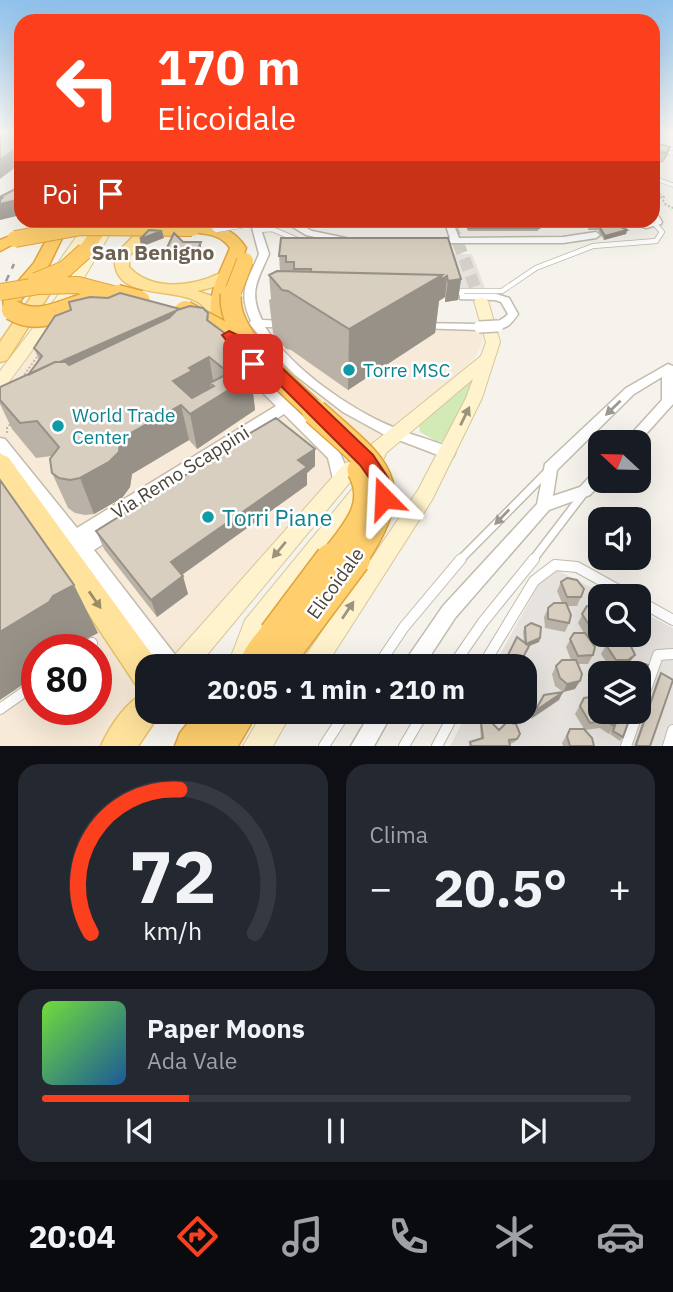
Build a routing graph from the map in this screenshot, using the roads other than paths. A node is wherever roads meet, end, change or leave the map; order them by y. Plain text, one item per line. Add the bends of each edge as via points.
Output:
1 (25, 228) edge
2 (46, 228) edge
3 (57, 228) edge
4 (60, 228) edge
5 (87, 228) edge
6 (101, 228) edge
7 (108, 228) edge
8 (149, 228) edge
9 (159, 228) edge
10 (182, 228) edge
11 (218, 228) edge
12 (258, 228) edge
13 (269, 228) edge
14 (301, 228) edge
15 (450, 228) edge
16 (622, 228) edge
17 (660, 228) edge
18 (617, 229) edge
19 (144, 233) joint
20 (181, 234) dead end
21 (596, 235) dead end
22 (6, 238) edge
23 (354, 241) edge
24 (422, 241) edge
25 (455, 241) junction
26 (307, 243) edge
27 (85, 251) junction
28 (245, 261) junction
29 (79, 275) junction
30 (229, 275) junction
31 (42, 277) junction
32 (187, 288) junction
33 (168, 289) junction
34 (0, 291) edge
35 (101, 292) junction
36 (464, 297) joint
37 (481, 301) tunnel mouth
38 (152, 306) edge
39 (56, 308) junction
40 (412, 322) edge
41 (303, 323) edge
42 (216, 325) junction
43 (498, 326) joint
44 (0, 356) edge
45 (489, 357) junction
46 (0, 382) edge
47 (288, 411) junction
48 (589, 430) edge
49 (642, 430) edge
50 (588, 431) edge
51 (396, 434) junction
52 (6, 441) edge
53 (448, 453) junction
54 (0, 463) edge
55 (550, 468) junction
56 (345, 474) joint
57 (588, 488) edge
58 (585, 491) junction
59 (544, 506) junction
60 (71, 549) junction
61 (608, 584) edge
62 (651, 608) edge
63 (673, 620) edge
64 (135, 654) edge
65 (161, 654) edge
66 (192, 654) edge
67 (244, 654) edge
68 (287, 654) edge
69 (387, 654) edge
70 (420, 654) edge
71 (461, 654) edge
72 (490, 654) edge
73 (673, 654) edge
74 (651, 673) edge
75 (21, 694) edge
76 (0, 709) edge
77 (135, 724) edge
78 (210, 724) edge
79 (232, 724) edge
80 (271, 724) edge
81 (338, 724) edge
82 (376, 724) edge
83 (417, 724) edge
84 (449, 724) edge
85 (634, 724) edge
86 (673, 730) edge
87 (118, 746) edge
88 (193, 746) edge
89 (216, 746) edge
90 (257, 746) edge
91 (324, 746) edge
92 (362, 746) edge
93 (404, 746) edge
94 (437, 746) edge
95 (626, 746) edge
96 (668, 746) edge

1 - 22 highway
2 - 22 highway, bridge
3 - 31 highway
4 - 22 highway, bridge
5 - 31 main road
6 - 27 highway, bridge
7 - 29 main road
8 - 19 main road
9 - 30 highway, bridge via 213,230 229,236 238,248
10 - 20 lane
11 - 28 highway via 243,241
12 - 42 street via 264,254 248,289
13 - 26 lane
14 - 23 street via 317,236
15 - 25 street
16 - 18 street
17 - 36 lane via 656,241 582,249 547,261 502,291 459,292
19 - 33 main road via 122,255 121,268 137,283
21 - 25 street via 563,240
24 - 25 street
27 - 34 highway, bridge via 52,276
27 - 35 highway via 82,267
28 - 30 main road, bridge
28 - 42 highway, Elicoidale, bridge via 230,303 235,325
29 - 35 street
29 - 39 main road
30 - 32 main road
30 - 42 highway
31 - 42 highway, bridge via 10,303 12,310 21,316 47,316 103,300
31 - 44 main road
32 - 33 main road
32 - 42 main road via 204,294
33 - 42 main road via 206,300
34 - 35 highway, bridge via 50,285
35 - 38 street
35 - 39 street
35 - 42 highway, bridge
36 - 43 street via 505,300 513,314
37 - 45 main road via 492,336
39 - 46 main road
40 - 43 street, bridge
41 - 42 street
42 - 47 street
42 - 51 street via 262,335 317,387
42 - 68 highway, Elicoidale, bridge via 356,465 368,490 364,517
45 - 51 main road
53 -> 45 main road
47 - 56 street via 333,454
47 - 60 street, Via Remo Scappini
49 -> 48 street via 668,401 668,368 630,391
50 -> 55 street
51 - 53 street
51 - 67 main road via 378,449 361,492 253,628
52 - 60 street
68 -> 53 main road via 425,495
54 - 60 main road
55 - 59 street
55 -> 69 lane via 437,586
56 -> 66 main road
57 - 58 street
58 - 59 street
58 - 71 lane
59 - 70 street via 449,612
60 -> 64 main road
60 - 65 street
61 - 72 lane via 577,567 555,565 534,581
62 - 63 lane
73 - 74 lane via 657,655
75 - 76 lane
77 - 87 main road
78 - 88 highway
79 - 89 highway
80 - 90 main road
81 - 91 lane
82 - 92 street
83 - 93 lane
84 - 94 lane
85 - 95 lane
86 - 96 lane

